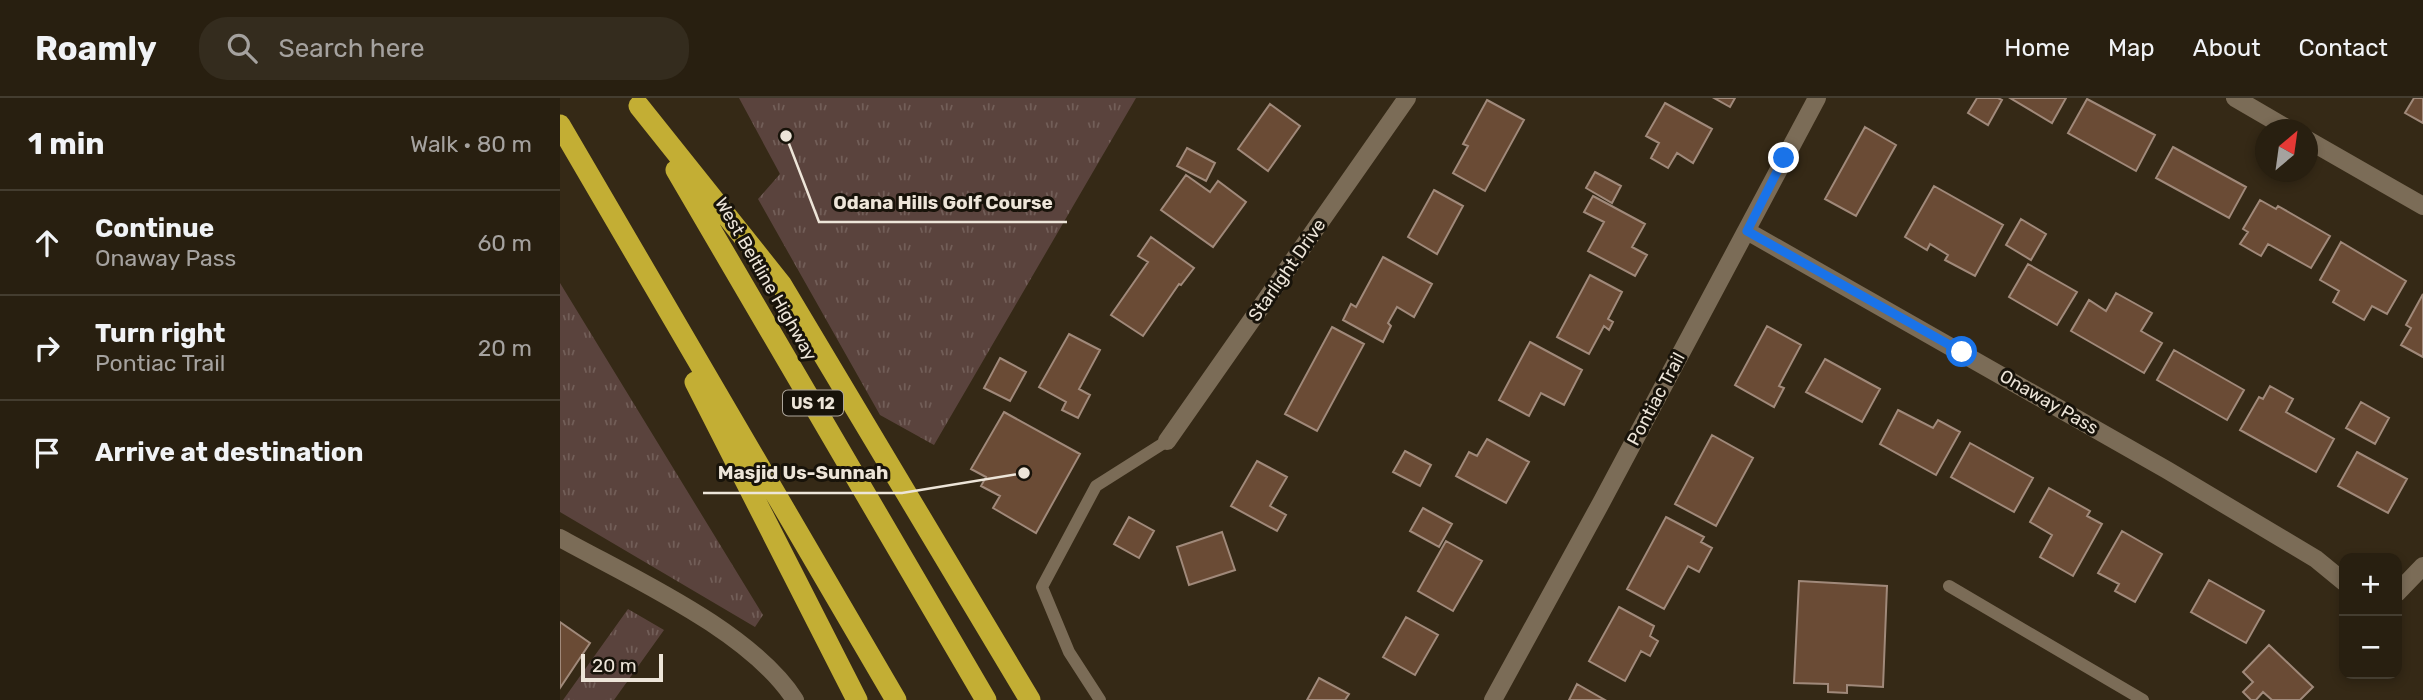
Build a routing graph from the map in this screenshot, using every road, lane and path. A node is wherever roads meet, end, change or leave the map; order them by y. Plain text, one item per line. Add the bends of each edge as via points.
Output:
1 (1407, 98) edge
2 (1817, 98) edge
3 (2235, 98) edge
4 (637, 102) edge
5 (2271, 119) edge
6 (560, 125) edge
7 (2318, 146) edge
8 (2423, 206) edge
9 (611, 214) junction
10 (1747, 231) junction
11 (1167, 441) joint
12 (560, 538) edge
13 (2423, 566) edge
14 (2339, 578) edge
15 (1949, 586) dead end
16 (2402, 588) edge
17 (795, 700) edge
18 (858, 700) edge
19 (896, 700) edge
20 (986, 700) edge
21 (1030, 700) edge
22 (1100, 700) edge
23 (1493, 700) edge
24 (2144, 700) edge

1 - 11 street, Starlight Drive
2 - 10 street, Pontiac Trail
3 - 5 street
4 - 20 highway, West Beltline Highway / US 12
4 - 21 highway via 780,284
6 - 9 highway
7 - 8 street
9 - 18 highway
9 - 19 highway
10 - 14 street, Onaway Pass via 2167,470 2316,559
10 - 23 street, Pontiac Trail
11 - 22 lane via 1096,486 1042,587 1069,652
12 - 17 street via 720,629 757,657
13 - 16 street
15 - 24 lane

